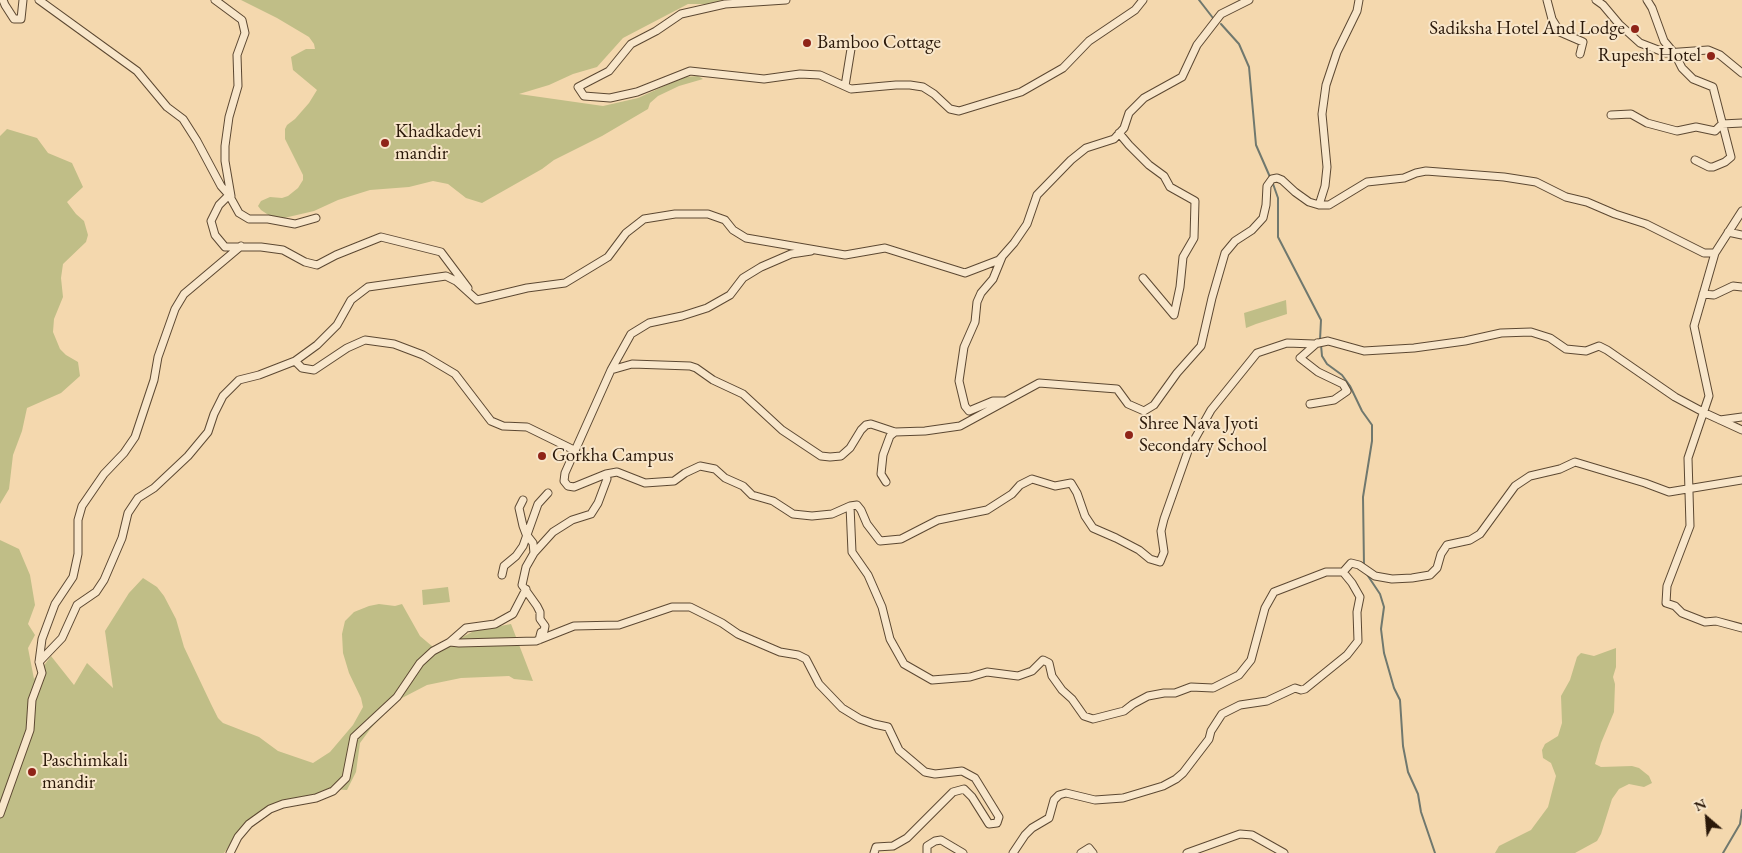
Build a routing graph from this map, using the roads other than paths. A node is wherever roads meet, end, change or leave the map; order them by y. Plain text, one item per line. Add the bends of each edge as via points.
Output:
1 (4, 0) edge
2 (22, 0) edge
3 (39, 0) edge
4 (215, 0) edge
5 (786, 0) edge
6 (1143, 0) edge
7 (1249, 0) edge
8 (1359, 0) edge
9 (1547, 0) edge
10 (1596, 0) edge
11 (1647, 0) edge
12 (850, 49) dead end
13 (1675, 53) junction
14 (1580, 54) dead end
15 (1742, 73) edge
16 (845, 86) junction
17 (1611, 115) dead end
18 (1742, 123) edge
19 (1722, 124) junction
20 (1120, 133) junction
21 (1695, 160) dead end
22 (230, 197) junction
23 (1319, 205) junction
24 (1742, 211) edge
25 (316, 218) dead end
26 (1728, 232) junction
27 (1742, 235) edge
28 (240, 247) junction
29 (824, 251) junction
30 (1715, 253) junction
31 (1002, 257) junction
32 (1144, 278) dead end
33 (1742, 287) edge
34 (1704, 294) junction
35 (477, 300) junction
36 (1317, 343) junction
37 (295, 361) junction
38 (611, 370) junction
39 (1007, 401) junction
40 (1310, 404) dead end
41 (1705, 413) junction
42 (1742, 417) edge
43 (1720, 420) junction
44 (1742, 430) edge
45 (895, 432) junction
46 (574, 450) junction
47 (606, 474) junction
48 (1742, 480) edge
49 (886, 482) dead end
50 (1689, 490) junction
51 (548, 493) dead end
52 (523, 500) dead end
53 (850, 506) junction
54 (528, 535) junction
55 (534, 553) junction
56 (1343, 572) junction
57 (502, 575) dead end
58 (526, 589) junction
59 (1742, 628) edge
60 (539, 640) junction
61 (450, 642) junction
62 (39, 662) junction
63 (0, 814) edge
64 (230, 853) edge
65 (874, 853) edge
66 (922, 853) edge
67 (927, 853) edge
68 (963, 853) edge
69 (1013, 853) edge
70 (1080, 853) edge
71 (1093, 853) edge
72 (1187, 853) edge
73 (1284, 853) edge

1 - 2 street via 14,19 21,19
3 - 22 street via 137,71 167,107 183,119
4 - 22 street via 242,20 246,33 237,54 238,86 225,146
5 - 16 street via 725,4 681,14 631,44 610,71 578,87 584,96 610,98 637,92 690,71 764,79 820,75
6 - 16 street via 1135,10 1089,41 1063,68 1021,92 959,111 950,109 923,87 896,85 851,89
7 - 20 street via 1221,14 1197,45 1182,77 1144,98 1129,112
8 - 23 street via 1326,85 1322,114 1327,167
9 - 14 street via 1552,19 1560,32 1584,42
10 - 13 street via 1640,43 1666,54
11 - 13 street via 1664,41
12 - 16 street
13 - 15 street via 1708,50 1720,55
13 - 19 street via 1682,68 1693,79 1712,87
17 - 19 street via 1631,114 1647,123 1677,131 1696,128 1714,131
18 - 19 street
19 - 21 street via 1731,156 1714,167
20 - 31 street via 1114,139 1086,148 1071,160 1038,195 1027,224
20 - 32 street via 1149,165 1164,176 1170,187 1195,201 1194,238 1182,257 1174,314
22 - 25 street via 239,213 249,219 295,224
22 - 28 street via 219,205 211,221 215,235 226,247
23 - 30 street via 1329,205 1367,182 1404,178 1416,172 1504,177 1536,182 1566,197 1646,224 1704,253
23 - 39 street via 1277,178 1269,182 1263,218 1225,252 1201,346 1154,405 1144,411 1128,404 1117,389 1039,383
24 - 26 street
26 - 27 street
26 - 30 street
28 - 35 street via 283,250 317,265 381,237 441,252
28 - 62 street via 184,294 175,309 135,437 82,506 73,577 55,604 42,639
29 - 31 street via 845,255 885,248 965,273
29 - 35 street via 746,238 725,220 708,214 675,214 644,219 626,232 608,257 565,283
29 - 38 street via 791,254 760,267 743,278 730,295 707,308 649,323 630,334
30 - 34 street
31 - 39 street via 993,279 977,302 975,322 964,347 959,381 965,406 970,411 993,401
33 - 34 street via 1734,286 1714,295
34 - 41 street via 1694,326 1709,396
35 - 37 street via 446,276 368,287 351,300 337,325 324,339
36 - 40 street via 1300,358 1318,372 1343,384 1347,390 1334,400
36 - 41 street via 1328,342 1364,351 1414,348 1501,333 1531,332 1550,338 1566,349 1586,352 1599,346 1675,397
36 - 53 street via 1287,343 1256,353 1211,410 1188,451 1164,519 1160,531 1164,552 1160,562 1150,560 1139,550 1093,528 1071,483 1055,486 1032,479 1020,484 1012,494 988,510 938,520 901,539 880,542 857,505
37 - 46 street via 302,368 314,370 365,340 394,344 455,374 491,421 503,426 527,427
37 - 62 street via 239,380 223,396 208,432 188,456 154,488 138,498 128,514 122,538 104,580 96,592 77,605 62,638
38 - 45 street via 632,364 696,368 743,394 782,430 821,456 841,456 866,425
38 - 46 street
39 - 45 street via 960,426
41 - 43 street
41 - 50 street via 1688,458
42 - 43 street
43 - 44 street
45 - 49 street via 890,436 883,455 881,474
46 - 47 street via 565,472 564,481 568,486 574,487
47 - 53 street via 617,472 645,483 674,481 700,466 715,469 752,495 773,501 793,514 832,514
47 - 55 street via 598,503 591,514 572,520 553,532
48 - 50 street
50 - 56 street via 1669,492 1576,462 1530,476 1516,486 1480,534 1470,540 1447,545 1437,568 1430,575 1392,579 1375,576 1359,564 1351,563
50 - 59 street via 1690,526 1667,586 1666,603 1705,622 1716,621
51 - 54 street via 538,504
52 - 54 street via 519,508
53 - 56 street via 852,552 868,575 882,607 890,639 904,664 932,680 970,677 986,672 1018,676 1032,671 1042,660 1049,663 1052,676 1084,716 1093,719 1124,711 1148,696 1175,693 1191,687 1213,688 1239,675 1251,660 1264,608 1274,592 1326,572
54 - 55 street via 534,543
54 - 57 street via 516,556 504,566
55 - 58 street via 522,577 522,585
56 - 69 street via 1360,597 1358,642 1347,655 1305,689 1295,688 1267,701 1240,705 1222,714 1209,739 1183,773 1164,786 1123,798 1095,800 1066,793 1059,795 1054,800 1049,818 1032,828
58 - 60 street via 545,626
58 - 61 street via 513,614 495,624 466,628
60 - 61 street
60 - 65 street via 574,626 620,625 672,607 690,607 738,634 806,659 819,684 842,708 860,719 888,727 898,750 925,772 962,771 975,778 999,817 997,823 989,824 964,789 953,792 907,838 893,846 876,847
61 - 64 street via 420,663 397,697 354,737 346,778 333,791 270,809 249,824
62 - 63 street via 42,673 32,700 30,730
66 - 67 street
67 - 68 street via 927,846 941,840
70 - 71 street via 1089,848
72 - 73 street via 1240,834 1252,835

